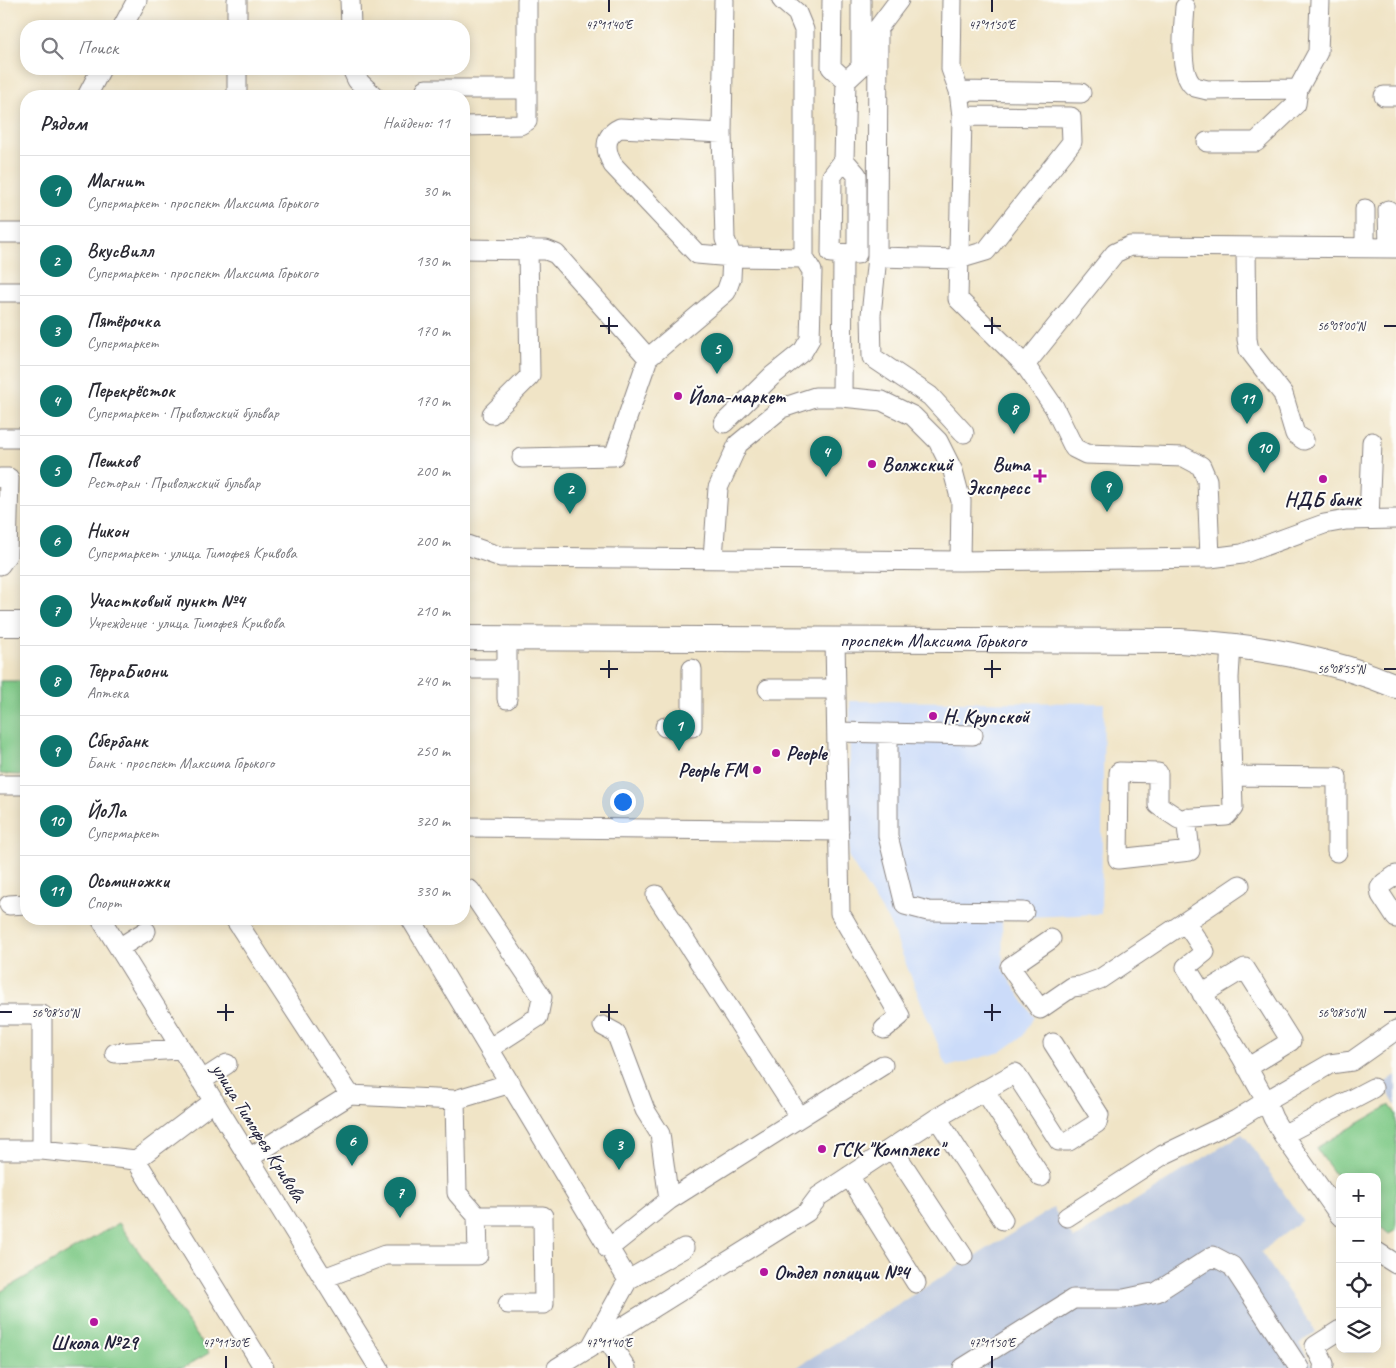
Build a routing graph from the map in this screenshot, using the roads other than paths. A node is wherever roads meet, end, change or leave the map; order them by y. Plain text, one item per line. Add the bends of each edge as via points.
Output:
1 (137, 0) edge
2 (237, 0) edge
3 (350, 0) edge
4 (527, 0) edge
5 (724, 0) edge
6 (782, 0) edge
7 (832, 0) edge
8 (861, 0) edge
9 (899, 0) edge
10 (952, 0) edge
11 (1320, 0) edge
12 (1185, 7) dead end
13 (126, 20) edge
14 (237, 20) edge
15 (350, 20) edge
16 (98, 75) edge
17 (237, 75) edge
18 (355, 75) edge
19 (846, 81) junction
20 (426, 89) dead end
21 (527, 89) junction
22 (1298, 89) junction
23 (90, 90) edge
24 (237, 90) edge
25 (368, 90) edge
26 (959, 91) junction
27 (1081, 93) dead end
28 (962, 116) junction
29 (470, 126) edge
30 (722, 133) junction
31 (1207, 142) dead end
32 (844, 160) junction
33 (1365, 209) dead end
34 (1388, 210) dead end
35 (0, 233) edge
36 (20, 233) edge
37 (1246, 247) junction
38 (1365, 248) junction
39 (1392, 248) edge
40 (470, 249) edge
41 (528, 249) junction
42 (844, 254) junction
43 (732, 257) junction
44 (877, 257) junction
45 (804, 258) junction
46 (959, 259) junction
47 (0, 292) edge
48 (20, 292) edge
49 (648, 358) junction
50 (1025, 365) junction
51 (842, 396) junction
52 (492, 414) dead end
53 (724, 423) dead end
54 (964, 433) dead end
55 (0, 438) edge
56 (20, 438) edge
57 (1304, 440) dead end
58 (1372, 442) dead end
59 (522, 458) dead end
60 (0, 478) edge
61 (1369, 519) junction
62 (1396, 519) edge
63 (470, 546) edge
64 (712, 558) junction
65 (1210, 558) junction
66 (960, 561) junction
67 (0, 565) edge
68 (0, 624) edge
69 (20, 624) edge
70 (470, 626) edge
71 (507, 632) junction
72 (835, 633) junction
73 (0, 636) edge
74 (20, 636) edge
75 (470, 637) edge
76 (1231, 638) junction
77 (470, 669) edge
78 (507, 669) junction
79 (692, 669) dead end
80 (1396, 669) edge
81 (1396, 686) edge
82 (768, 689) dead end
83 (836, 689) junction
84 (507, 699) dead end
85 (666, 727) dead end
86 (837, 732) junction
87 (888, 733) junction
88 (973, 735) dead end
89 (1232, 776) junction
90 (0, 785) edge
91 (20, 785) edge
92 (1186, 818) junction
93 (470, 827) edge
94 (838, 831) junction
95 (1337, 852) dead end
96 (1396, 874) edge
97 (1240, 885) dead end
98 (470, 890) dead end
99 (656, 895) dead end
100 (1024, 912) dead end
101 (1396, 918) edge
102 (1186, 922) junction
103 (105, 925) edge
104 (239, 925) edge
105 (415, 925) edge
106 (146, 931) dead end
107 (1051, 939) dead end
108 (119, 948) junction
109 (1202, 994) junction
110 (0, 1015) edge
111 (603, 1026) dead end
112 (884, 1029) dead end
113 (1396, 1030) edge
114 (1053, 1043) dead end
115 (490, 1048) junction
116 (181, 1049) junction
117 (115, 1053) dead end
118 (227, 1064) dead end
119 (883, 1065) dead end
120 (1247, 1068) junction
121 (201, 1081) junction
122 (512, 1083) junction
123 (1373, 1088) dead end
124 (984, 1090) junction
125 (350, 1095) junction
126 (455, 1100) junction
127 (214, 1101) junction
128 (1266, 1101) junction
129 (799, 1116) junction
130 (937, 1118) junction
131 (1283, 1136) junction
132 (892, 1148) junction
133 (0, 1150) edge
134 (42, 1150) junction
135 (249, 1158) junction
136 (136, 1160) junction
137 (849, 1176) junction
138 (1041, 1176) dead end
139 (669, 1200) junction
140 (1336, 1210) edge
141 (477, 1216) junction
142 (1067, 1217) dead end
143 (1003, 1220) dead end
144 (684, 1248) dead end
145 (608, 1249) junction
146 (1381, 1255) edge
147 (963, 1256) dead end
148 (1396, 1264) edge
149 (324, 1278) junction
150 (628, 1280) junction
151 (916, 1283) dead end
152 (508, 1304) dead end
153 (1336, 1333) edge
154 (606, 1337) junction
155 (590, 1347) junction
156 (264, 1368) edge
157 (379, 1368) edge
158 (557, 1368) edge
159 (626, 1368) edge
160 (962, 1368) edge
161 (1299, 1368) edge
162 (1323, 1368) edge

1 - 13 street
2 - 14 street
3 - 15 street
4 - 21 street
5 - 30 street
6 - 45 street via 797,13 804,30
7 - 19 street via 831,67
8 - 19 street via 861,68
9 - 44 street via 878,28
10 - 26 street via 951,69
11 - 22 street via 1318,52
12 - 22 street via 1184,66 1188,79 1196,87 1207,90
16 - 23 street
17 - 24 street
18 - 25 street
19 - 32 street
20 - 21 street
21 - 29 street via 527,121 520,125
22 - 31 street via 1296,104 1256,142
26 - 27 street
26 - 28 street
28 - 46 street
28 - 46 street via 1071,117 1072,142 986,251
30 - 43 street via 725,239
30 - 43 street via 620,128 612,132 607,142 607,154 613,165 697,254
32 - 42 street via 832,176 831,253
32 - 42 street via 857,174 857,254
33 - 38 street
34 - 39 street
35 - 36 street
37 - 38 street
37 - 50 street via 1130,246 1115,253
37 - 57 street via 1249,350 1283,394 1295,434
38 - 39 street
40 - 41 street
41 - 49 street via 556,254
41 - 52 street via 530,376
42 - 51 street
43 - 45 street
43 - 49 street via 731,278 726,292
44 - 46 street
44 - 54 street via 870,315 872,357 930,396
45 - 53 street via 812,271 810,339 804,351 772,376
46 - 50 street via 958,299
47 - 48 street
49 - 59 street via 614,456
50 - 65 street via 1054,407 1074,448 1086,454 1184,457 1201,466 1207,480
51 - 64 street via 815,397 782,408 738,444 718,488
51 - 66 street via 882,402 913,416 938,441 954,471 961,501
55 - 56 street
58 - 61 street
60 - 67 street via 9,478 7,554
61 - 62 street
61 - 65 street via 1324,524 1242,554
63 - 64 street via 501,558
64 - 66 street
65 - 66 street via 989,553
68 - 69 main road
70 - 71 main road, проспект Максима Горького
71 - 72 main road, проспект Максима Горького
71 - 75 main road, проспект Максима Горького
71 - 78 street
72 - 76 main road, проспект Максима Горького via 1185,629
72 - 83 street
73 - 74 main road
76 - 80 main road, проспект Максима Горького via 1279,636
76 - 81 main road, проспект Максима Горького via 1341,667
76 - 89 street
77 - 78 street
78 - 84 street
79 - 85 street via 692,727
82 - 83 street
83 - 86 street
86 - 87 street
86 - 94 street
87 - 88 street
87 - 100 street via 888,836 905,905 928,911
89 - 92 street via 1233,808 1226,816
89 - 95 street via 1337,776
90 - 91 street
92 - 92 street via 1178,819 1158,805 1158,772 1119,772 1118,859 1190,851
93 - 94 street
94 - 112 street via 840,913 900,1016
96 - 101 street via 1380,888
97 - 102 street
98 - 115 street via 542,997 538,1016
99 - 129 street
102 - 107 street via 1100,979 1072,987 1040,1009 1010,967
102 - 109 street via 1205,952 1186,967
103 - 108 street, улица Тимофея Кривова
104 - 125 street
105 - 115 street
106 - 108 street
108 - 116 street, улица Тимофея Кривова
109 - 120 street
109 - 120 street via 1246,968 1291,1041
110 - 134 street via 42,1015
111 - 139 street via 616,1033 645,1110 660,1134
113 - 128 street via 1352,1061 1330,1064
114 - 124 street via 1099,1115 1097,1123 1069,1141 1059,1141 1015,1073
115 - 122 street
116 - 117 street
116 - 121 street, улица Тимофея Кривова
118 - 121 street
119 - 129 street
120 - 128 street
121 - 127 street, улица Тимофея Кривова
122 - 126 street
122 - 145 street
123 - 131 street
124 - 130 street
124 - 138 street
125 - 126 street
125 - 135 street
126 - 141 street via 457,1193
127 - 135 street, улица Тимофея Кривова
127 - 136 street
128 - 131 street
128 - 142 street via 1236,1120 1163,1156
129 - 139 street
130 - 132 street
130 - 143 street
131 - 140 street
132 - 137 street
132 - 147 street
133 - 134 street
134 - 136 street
135 - 149 street, улица Тимофея Кривова
136 - 156 street
137 - 151 street
137 - 154 street via 819,1196 808,1212
139 - 145 street
141 - 149 street via 478,1255 385,1255
141 - 152 street via 543,1216 544,1304
144 - 150 street
145 - 150 street
146 - 148 street
149 - 157 street, улица Тимофея Кривова
150 - 155 street
153 - 162 street via 1315,1346
154 - 155 street
154 - 159 street
155 - 158 street
160 - 161 street via 1073,1299 1124,1299 1157,1292 1213,1256 1232,1266

